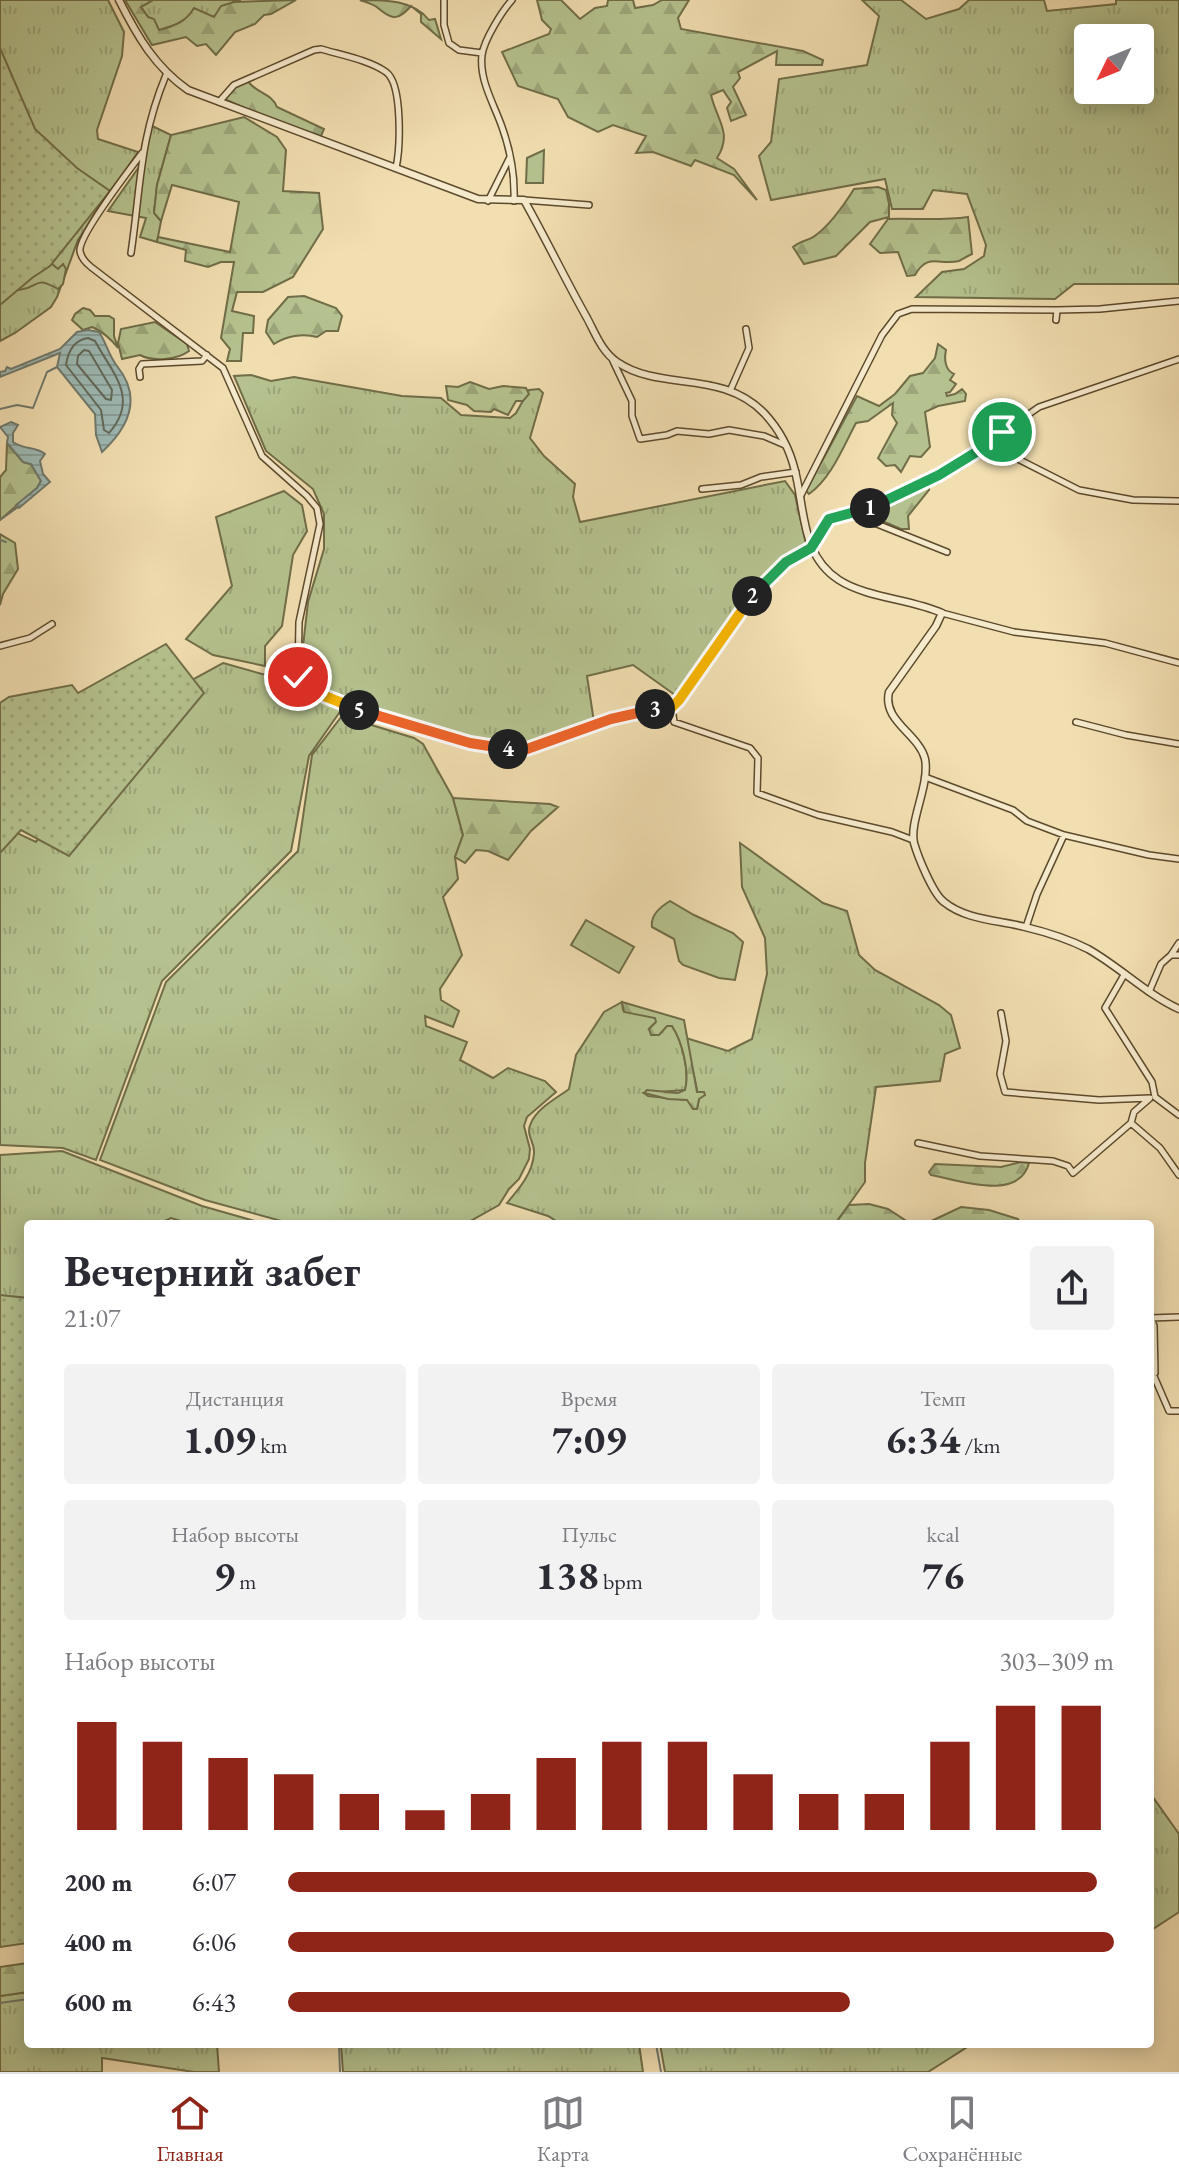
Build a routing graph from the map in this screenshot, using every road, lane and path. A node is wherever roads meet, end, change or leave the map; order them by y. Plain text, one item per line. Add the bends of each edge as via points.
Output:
1 (119, 0) edge
2 (444, 0) edge
3 (512, 0) edge
4 (482, 53) junction
5 (166, 75) junction
6 (218, 103) junction
7 (142, 153) junction
8 (510, 156) junction
9 (396, 168) junction
10 (524, 200) junction
11 (488, 201) junction
12 (514, 201) junction
13 (589, 205) dead end
14 (131, 253) dead end
15 (1179, 301) edge
16 (1057, 310) junction
17 (1056, 320) dead end
18 (746, 329) dead end
19 (207, 355) junction
20 (610, 356) junction
21 (1179, 359) edge
22 (140, 377) dead end
23 (730, 391) junction
24 (786, 446) junction
25 (983, 448) junction
26 (796, 472) junction
27 (702, 489) dead end
28 (800, 497) junction
29 (1179, 501) edge
30 (851, 513) junction
31 (811, 548) junction
32 (947, 552) dead end
33 (942, 613) junction
34 (52, 624) dead end
35 (0, 646) edge
36 (1179, 663) edge
37 (672, 707) junction
38 (1076, 722) dead end
39 (1179, 744) edge
40 (925, 777) junction
41 (1064, 835) junction
42 (913, 840) junction
43 (1179, 859) edge
44 (1026, 927) junction
45 (1179, 943) edge
46 (1171, 955) junction
47 (1179, 955) edge
48 (1124, 975) junction
49 (1149, 992) junction
50 (1179, 1009) edge
51 (1001, 1013) dead end
52 (1152, 1098) junction
53 (1179, 1115) edge
54 (1131, 1123) junction
55 (918, 1143) dead end
56 (1179, 1175) edge
57 (1179, 1317) edge
58 (1154, 1318) edge
59 (1154, 1326) edge
60 (1155, 1375) joint
61 (1179, 1411) edge

1 - 5 street
2 - 4 street via 449,43
3 - 4 street
4 - 8 street via 484,79
5 - 6 street
5 - 7 street
6 - 9 street
6 - 9 street via 234,85 314,50 379,68 394,83
7 - 14 street
7 - 19 street via 80,251 91,267
8 - 11 street
8 - 12 street
9 - 11 street
10 - 12 street
10 - 13 street
10 - 20 street
11 - 12 street
15 - 16 street
16 - 17 street
16 - 28 street via 912,309 898,314 882,335
18 - 23 street via 749,348
19 - 22 street via 202,361 142,364
19 - 37 street via 228,375 262,456 317,508 320,524 299,622 298,677 305,688 360,710 496,748 527,749 611,719
20 - 23 street via 644,374
20 - 24 street via 632,401 640,439 677,431 729,430
21 - 25 street via 1048,403
23 - 24 street via 759,408
24 - 26 street
25 - 29 street via 1016,458 1079,490 1133,500
25 - 30 street via 939,475
26 - 27 street
26 - 28 street
28 - 31 street
30 - 31 street via 829,519
30 - 32 street
31 - 33 street via 823,567 844,583
31 - 37 street via 795,555 756,590
33 - 36 street via 1014,632 1105,643
33 - 40 street via 888,698 894,716 925,756
34 - 35 street via 30,638
37 - 42 street via 674,722 750,748 758,758 757,793
38 - 39 street
40 - 41 street
40 - 42 street
41 - 43 street
41 - 44 street
42 - 44 street via 942,901 971,916
44 - 48 street via 1086,948
45 - 46 street
46 - 47 street
46 - 49 street
48 - 49 street
48 - 52 street via 1105,1008 1152,1082
49 - 50 street
51 - 52 street via 1006,1041 1000,1074 1005,1092 1099,1100
52 - 53 street
52 - 54 street via 1134,1112
54 - 55 street via 1073,1173 1053,1161 980,1156
54 - 56 street via 1160,1148
57 - 58 street
59 - 60 street
60 - 61 street via 1169,1411

